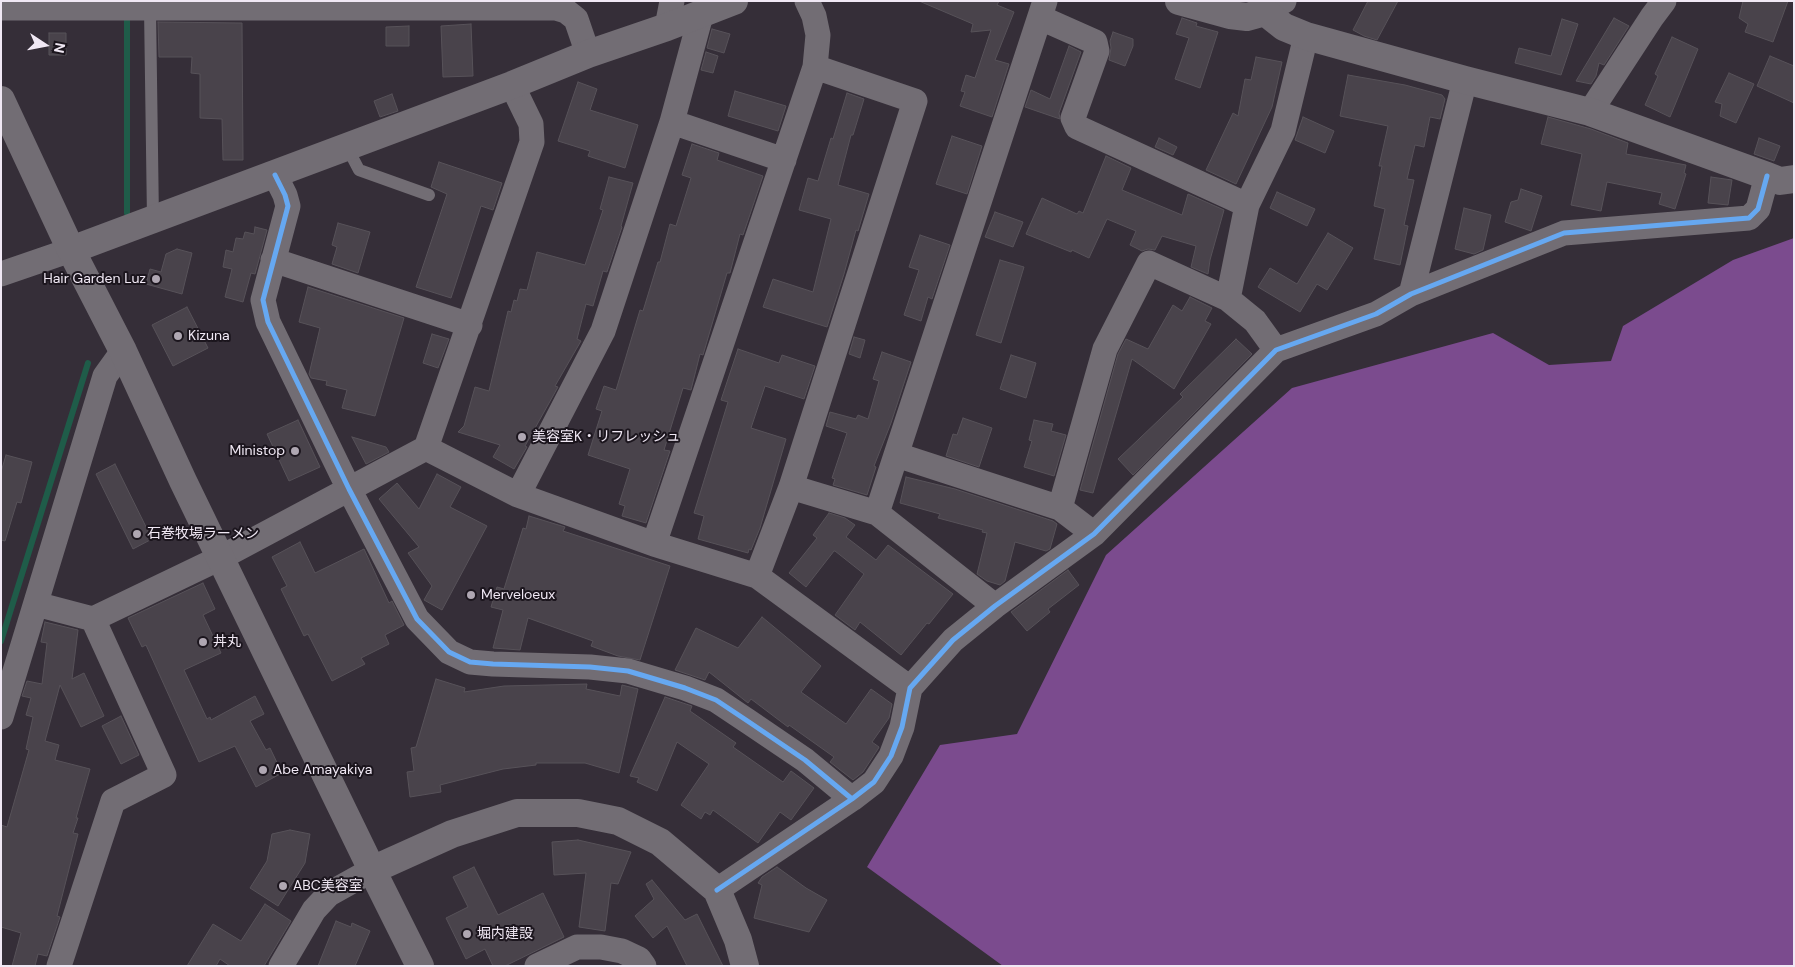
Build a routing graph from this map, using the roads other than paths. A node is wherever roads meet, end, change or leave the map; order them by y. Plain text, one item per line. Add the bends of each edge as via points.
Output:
1 (734, 1) edge
2 (807, 1) edge
3 (1179, 1) edge
4 (1664, 1) edge
5 (54, 4) edge
6 (246, 5) edge
7 (1274, 7) edge
8 (1, 8) edge
9 (145, 8) junction
10 (1043, 10) edge
11 (670, 14) edge
12 (701, 15) junction
13 (1306, 36) junction
14 (588, 54) junction
15 (815, 68) junction
16 (1465, 80) junction
17 (512, 85) junction
18 (1, 100) edge
19 (1590, 112) junction
20 (672, 122) junction
21 (346, 147) junction
22 (784, 160) junction
23 (274, 175) junction
24 (1767, 176) junction
25 (1794, 179) edge
26 (429, 195) dead end
27 (1247, 205) junction
28 (153, 220) junction
29 (71, 250) junction
30 (273, 260) junction
31 (1, 274) edge
32 (1411, 294) junction
33 (1228, 299) junction
34 (470, 325) junction
35 (1276, 350) junction
36 (123, 351) junction
37 (426, 448) junction
38 (897, 454) junction
39 (791, 487) junction
40 (349, 489) junction
41 (518, 494) junction
42 (1060, 508) junction
43 (877, 513) junction
44 (1094, 534) junction
45 (654, 544) junction
46 (220, 558) junction
47 (757, 576) junction
48 (36, 604) junction
49 (994, 606) junction
50 (94, 620) junction
51 (910, 688) junction
52 (1, 717) edge
53 (852, 799) junction
54 (372, 870) junction
55 (717, 890) junction
56 (58, 966) edge
57 (281, 966) edge
58 (420, 966) edge
59 (537, 966) edge
60 (644, 966) edge
61 (745, 966) edge

1 - 12 street
2 - 15 street via 818,35
3 - 7 street via 1246,17
4 - 19 street
5 - 8 street
5 - 9 street
6 - 9 street
6 - 14 street via 556,8 576,19
7 - 13 street via 1284,27
9 - 28 lane
10 - 27 street via 1095,42 1097,51 1073,118 1076,127
10 - 38 street
11 - 12 street
11 - 14 street
12 - 20 street
13 - 16 street
13 - 27 street via 1283,131
14 - 17 street
15 - 22 street
15 - 39 street via 914,100
16 - 19 street
16 - 32 street
17 - 21 street
17 - 34 street via 531,124 532,142
18 - 29 street
19 - 24 street
20 - 22 street
20 - 41 street via 603,331
21 - 23 street
21 - 26 lane via 359,170
22 - 45 street
23 - 28 street
23 - 30 street via 288,206
24 - 25 street via 1780,180
24 - 32 street via 1758,209 1749,218 1564,232
27 - 33 street
28 - 29 street
29 - 31 street
29 - 36 street
30 - 34 street
30 - 40 street via 263,300 268,322
32 - 35 street via 1376,314
33 - 35 street via 1255,321
33 - 42 street via 1148,263 1105,349
34 - 37 street
35 - 44 street
36 - 46 street
36 - 48 street via 105,376
37 - 40 street
37 - 41 street
38 - 42 street
38 - 43 street
39 - 43 street
39 - 47 street
40 - 46 street
40 - 53 street via 417,619 449,652 470,662 628,671 685,688 716,700 750,722 805,760
41 - 45 street
42 - 44 street
43 - 49 street
44 - 49 street
45 - 47 street
46 - 50 street
46 - 54 street
47 - 51 street
48 - 50 street
48 - 52 street
49 - 51 street via 953,640
50 - 56 street via 164,775 113,802
51 - 53 street via 902,727 891,756 874,782
53 - 55 street
54 - 55 street via 452,834 517,813 578,813 618,821 660,842
54 - 57 street via 329,894 314,910
54 - 58 street
55 - 61 street
59 - 60 street via 577,947 601,947 639,959

